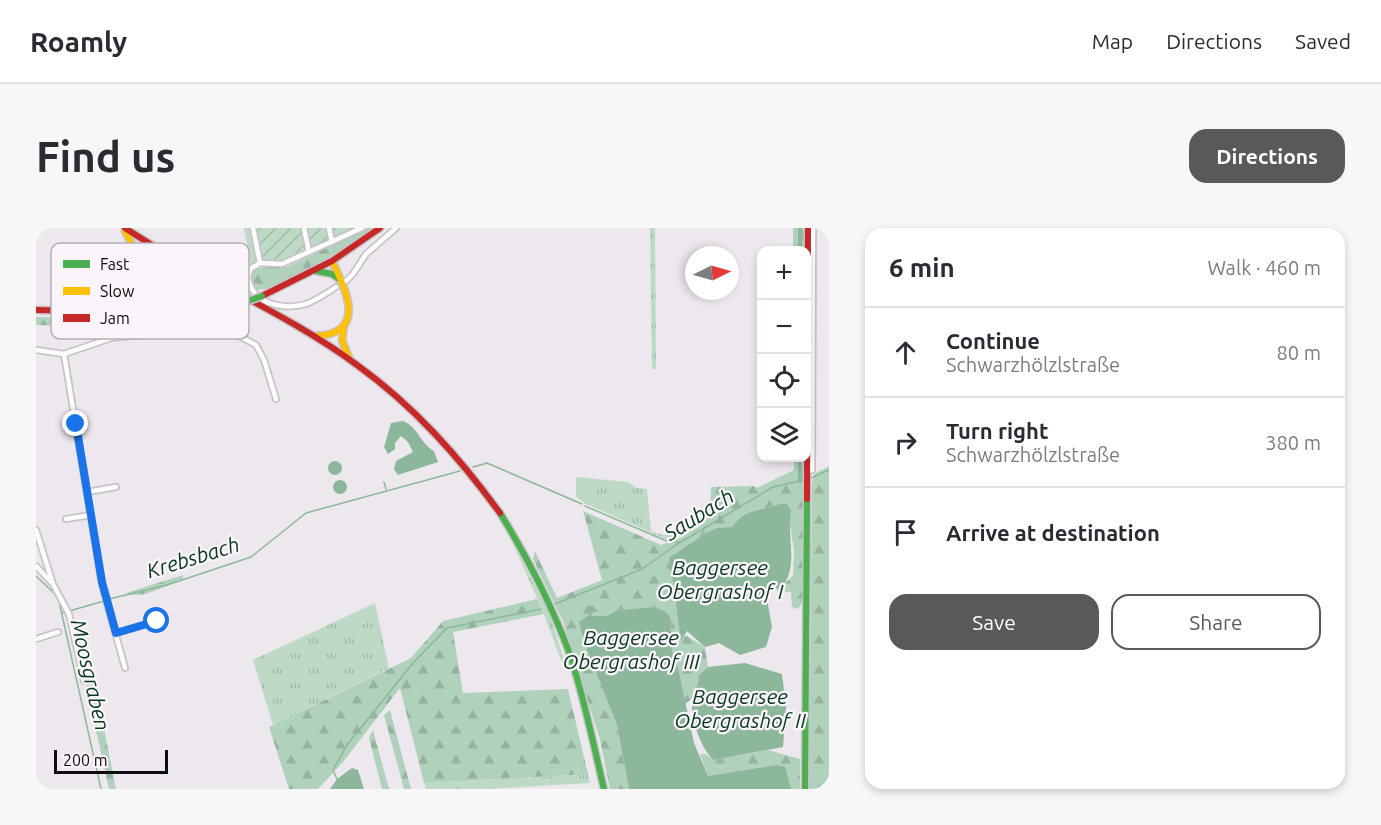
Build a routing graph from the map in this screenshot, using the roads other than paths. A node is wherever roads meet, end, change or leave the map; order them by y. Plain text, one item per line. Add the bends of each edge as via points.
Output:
1 (124, 228) edge
2 (253, 228) edge
3 (304, 228) edge
4 (328, 228) edge
5 (362, 228) edge
6 (380, 228) edge
7 (396, 228) edge
8 (811, 228) edge
9 (332, 242) junction
10 (132, 243) edge
11 (148, 243) edge
12 (309, 252) junction
13 (332, 261) junction
14 (260, 263) junction
15 (316, 271) junction
16 (249, 273) edge
17 (344, 281) junction
18 (249, 286) edge
19 (336, 287) dead end
20 (249, 300) edge
21 (249, 300) edge
22 (36, 310) edge
23 (51, 310) edge
24 (344, 325) junction
25 (314, 336) junction
26 (108, 339) edge
27 (246, 339) edge
28 (36, 350) edge
29 (64, 354) junction
30 (349, 359) junction
31 (276, 399) dead end
32 (116, 487) dead end
33 (87, 492) junction
34 (91, 515) junction
35 (66, 519) dead end
36 (36, 530) edge
37 (36, 566) edge
38 (46, 573) junction
39 (157, 621) dead end
40 (58, 632) dead end
41 (116, 633) junction
42 (36, 639) edge
43 (125, 668) dead end
44 (84, 681) dead end
45 (604, 789) edge
46 (805, 789) edge

1 - 10 main road
1 - 11 main road
2 - 14 street
3 - 12 street
4 - 9 street
5 - 9 street
6 - 13 main road
7 - 17 street via 366,254
8 - 46 main road
9 - 12 street
12 - 14 street via 282,264
13 - 15 main road
13 - 17 main road
14 - 16 street via 250,268
15 - 17 main road
15 - 21 main road, bridge
17 - 24 main road via 351,306
18 - 19 street via 255,296 268,303 288,306 308,303
20 - 25 main road
22 - 23 main road
24 - 25 main road via 327,335
24 - 30 main road via 342,340
25 - 30 main road
26 - 29 street
27 - 31 street via 256,345 264,360
28 - 29 street
29 - 33 street
30 - 45 main road via 441,437 512,530 542,586 569,654
32 - 33 street
33 - 34 street
34 - 35 street
34 - 41 street
36 - 38 street
37 - 38 street
38 - 44 street via 68,611
39 - 41 street
40 - 42 street
41 - 43 street

